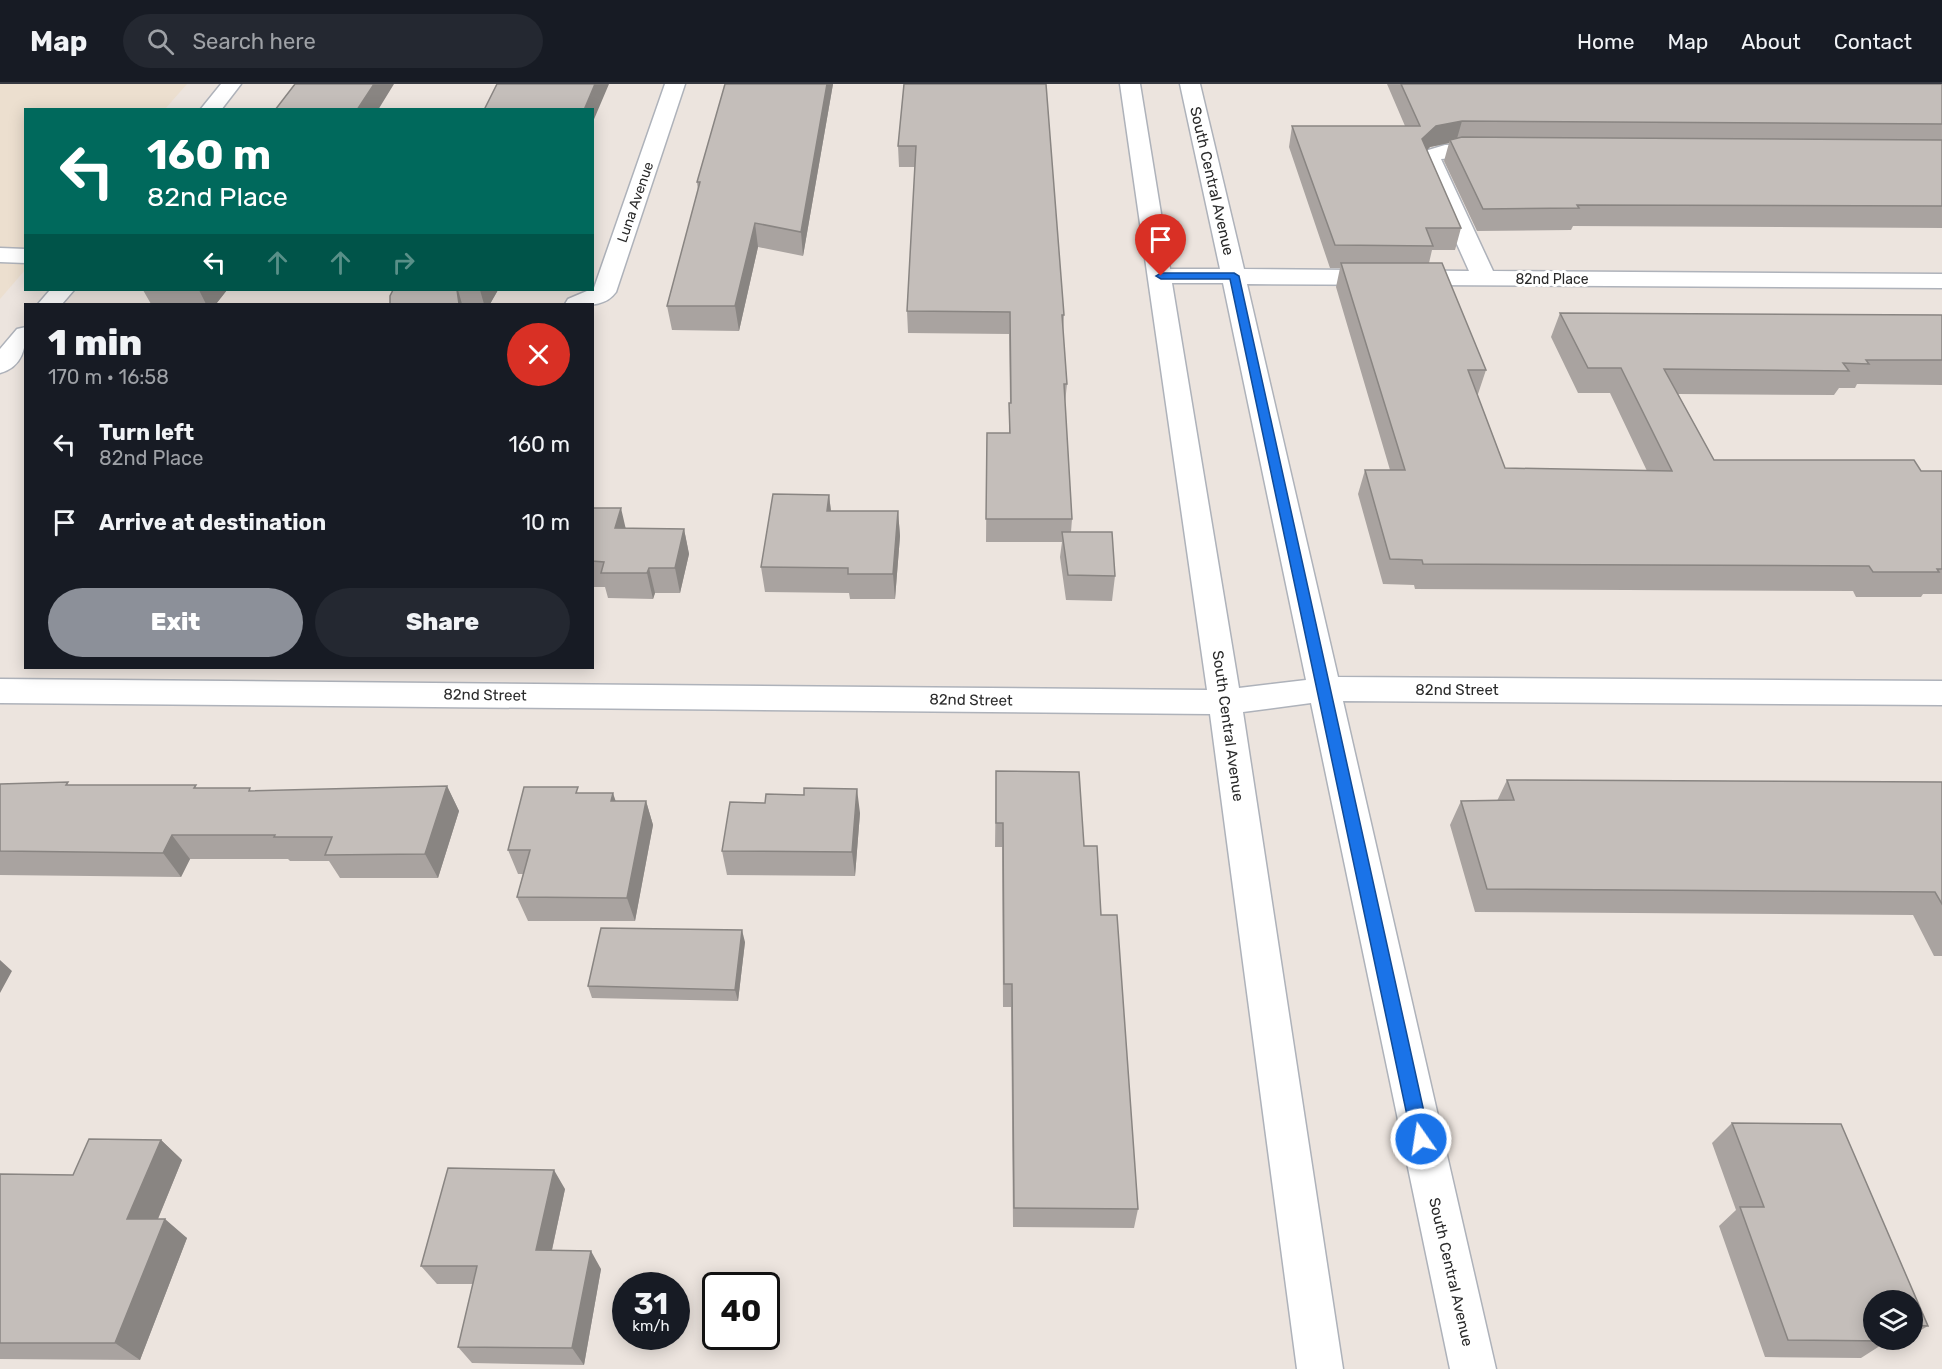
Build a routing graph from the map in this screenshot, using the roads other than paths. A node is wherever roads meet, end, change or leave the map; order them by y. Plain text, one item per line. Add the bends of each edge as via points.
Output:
1 (231, 84) edge
2 (675, 84) edge
3 (1130, 84) edge
4 (1190, 84) edge
5 (212, 108) edge
6 (1511, 150) edge
7 (0, 255) edge
8 (24, 256) edge
9 (1161, 276) junction
10 (1234, 276) junction
11 (1484, 278) junction
12 (1942, 281) edge
13 (61, 291) edge
14 (51, 303) edge
15 (579, 303) edge
16 (24, 336) edge
17 (0, 365) edge
18 (1326, 689) junction
19 (0, 691) edge
20 (1942, 693) edge
21 (1225, 702) junction
22 (1320, 1369) edge
23 (1473, 1369) edge

1 - 5 street
2 - 15 street, Luna Avenue via 604,292
3 - 9 street, South Central Avenue
4 - 10 street, South Central Avenue
6 - 11 street via 1445,151 1430,159
7 - 8 street
9 - 10 street, 82nd Place
9 - 21 street, South Central Avenue
10 - 11 street, 82nd Place
10 - 18 street, South Central Avenue
11 - 12 street, 82nd Place
13 - 14 street
16 - 17 street
18 - 20 street, 82nd Street
18 - 21 street, 82nd Street
18 - 23 street, South Central Avenue via 1390,1001
19 - 21 street, 82nd Street
21 - 22 street, South Central Avenue

